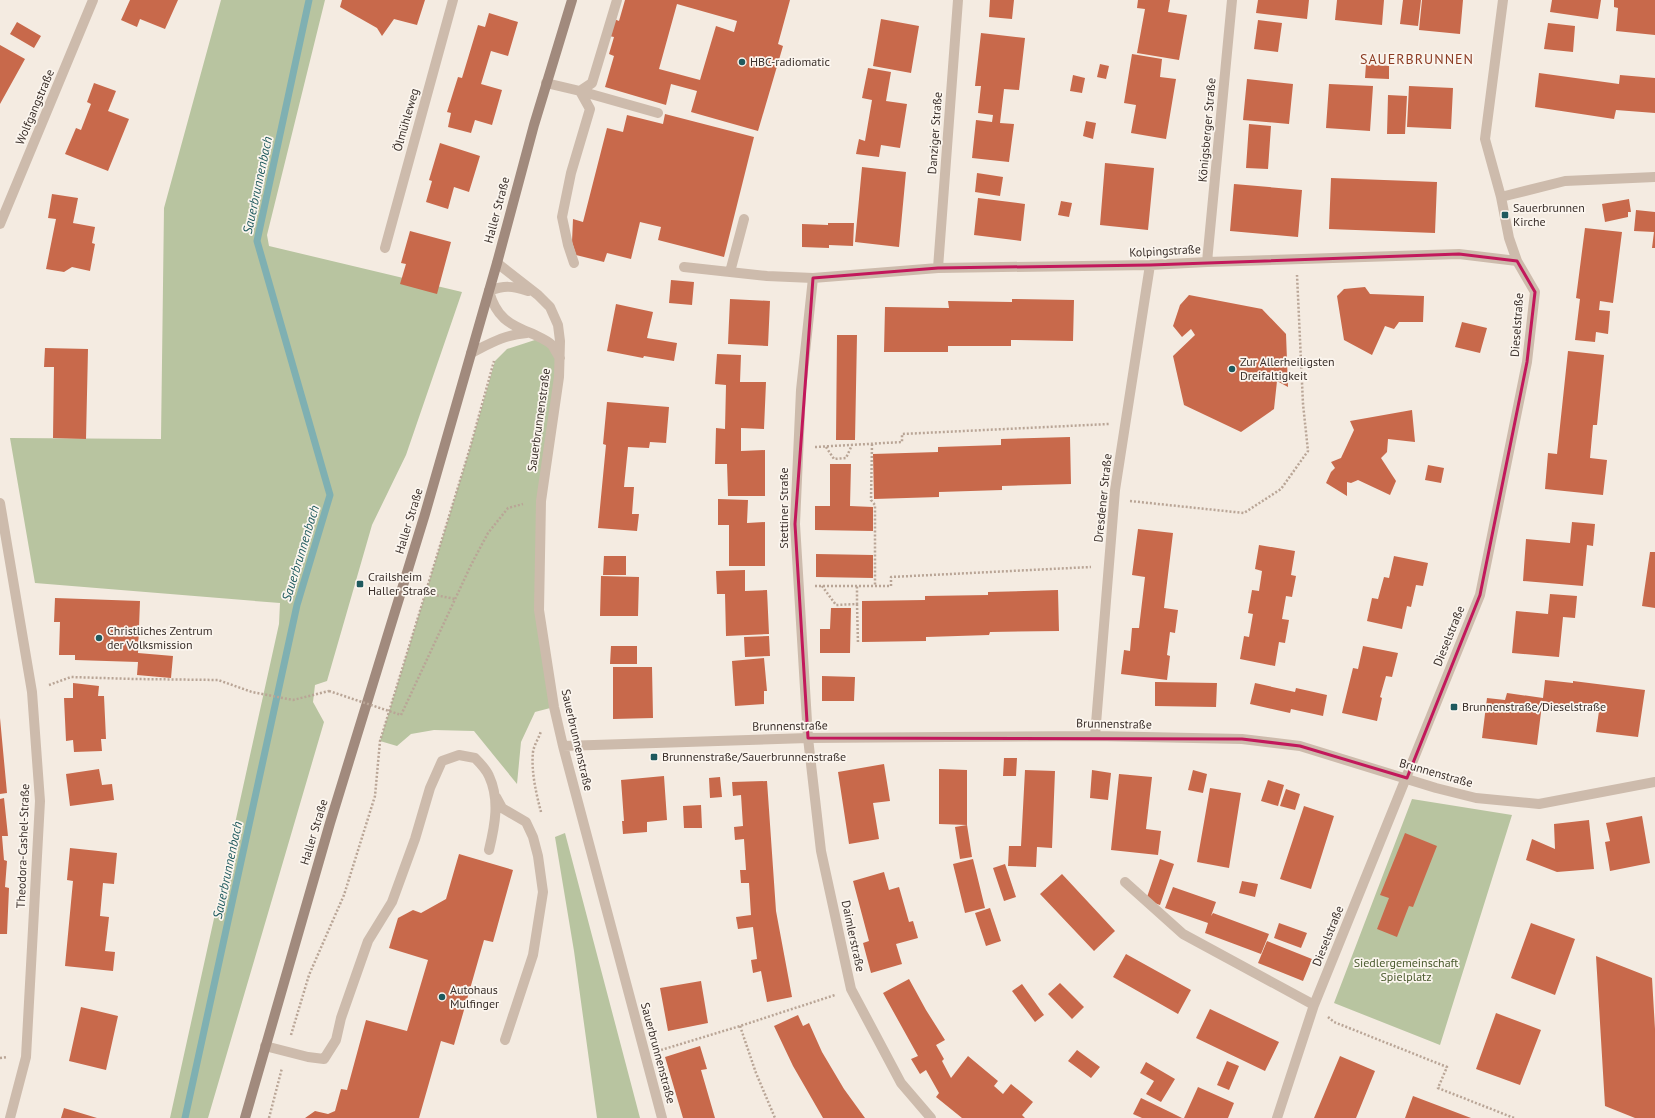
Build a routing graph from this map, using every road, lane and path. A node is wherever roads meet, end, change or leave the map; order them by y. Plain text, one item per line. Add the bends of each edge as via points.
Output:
1 (93, 0) edge
2 (453, 0) edge
3 (572, 0) edge
4 (616, 0) edge
5 (958, 0) edge
6 (1232, 0) edge
7 (1503, 0) edge
8 (546, 83) junction
9 (580, 91) junction
10 (658, 113) dead end
11 (1655, 177) edge
12 (1501, 197) junction
13 (4, 205) edge
14 (744, 219) dead end
15 (0, 224) edge
16 (385, 248) dead end
17 (1296, 259) junction
18 (1517, 261) junction
19 (1207, 262) junction
20 (497, 263) junction
21 (574, 263) dead end
22 (1150, 265) junction
23 (684, 267) dead end
24 (938, 268) junction
25 (730, 272) junction
26 (813, 278) junction
27 (489, 291) junction
28 (538, 295) junction
29 (529, 333) junction
30 (471, 353) junction
31 (499, 357) dead end
32 (560, 358) junction
33 (1126, 423) junction
34 (872, 444) junction
35 (852, 445) junction
36 (826, 446) junction
37 (798, 448) junction
38 (1114, 499) junction
39 (541, 501) junction
40 (0, 503) edge
41 (1109, 566) junction
42 (799, 586) junction
43 (822, 586) junction
44 (857, 586) junction
45 (875, 586) junction
46 (425, 593) junction
47 (456, 599) junction
48 (857, 604) junction
49 (858, 644) dead end
50 (32, 692) junction
51 (554, 707) junction
52 (1095, 736) junction
53 (808, 738) junction
54 (563, 746) junction
55 (1407, 778) junction
56 (1655, 783) edge
57 (496, 797) junction
58 (542, 816) dead end
59 (489, 850) dead end
60 (1125, 882) dead end
61 (851, 989) junction
62 (1314, 1005) junction
63 (740, 1026) junction
64 (505, 1040) dead end
65 (265, 1046) junction
66 (286, 1052) junction
67 (645, 1055) junction
68 (10, 1118) edge
69 (245, 1118) edge
70 (269, 1118) edge
71 (662, 1118) edge
72 (775, 1118) edge
73 (931, 1118) edge
74 (1277, 1118) edge
75 (1514, 1118) edge

1 - 13 street, Wolfgangstraße
2 - 16 street, Ölmühleweg
3 - 8 main road, Haller Straße
4 - 9 street via 592,83
5 - 24 street, Danziger Straße
6 - 19 street, Königsberger Straße
7 - 12 street, Dieselstraße via 1485,139
8 - 9 street
8 - 20 main road, Haller Straße
9 - 10 street
9 - 21 street via 590,109 562,217
11 - 12 street via 1565,181
12 - 18 street, Dieselstraße via 1509,238
13 - 15 street, Wolfgangstraße
14 - 25 street
17 - 18 street, Kolpingstraße via 1459,254
17 - 19 street, Kolpingstraße
17 - 38 path via 1303,404 1308,451 1281,489 1244,513
18 - 55 street, Dieselstraße via 1534,292 1527,362 1480,595
19 - 22 street, Kolpingstraße
20 - 27 main road, Haller Straße
20 - 28 street, Sauerbrunnenstraße
22 - 24 street, Kolpingstraße
22 - 33 street, Dresdener Straße
23 - 25 street, Kolpingstraße
24 - 26 street, Kolpingstraße
25 - 26 street, Kolpingstraße
26 - 37 street, Stettiner Straße via 801,390
27 - 28 street, Sauerbrunnenstraße via 502,286 516,287
27 - 29 street, Sauerbrunnenstraße via 498,314 508,323
27 - 30 main road, Haller Straße
28 - 32 street, Sauerbrunnenstraße via 550,307 558,325
29 - 30 street via 515,333
29 - 32 street, Sauerbrunnenstraße via 551,345
30 - 65 main road, Haller Straße
31 - 46 path via 495,361
32 - 39 street, Sauerbrunnenstraße
33 - 34 path via 902,434 902,442
33 - 38 street, Dresdener Straße
34 - 35 path
34 - 45 path via 871,500 875,505
35 - 36 path
35 - 36 path via 846,458 834,459
36 - 37 path
37 - 42 street, Stettiner Straße via 795,524
38 - 41 street, Dresdener Straße
39 - 47 path via 508,508 488,533
39 - 51 street, Sauerbrunnenstraße via 539,610
40 - 50 street, Theodora-Cashel-Straße
41 - 45 path via 891,577 891,586
41 - 52 street, Dresdener Straße
42 - 43 path
42 - 53 street, Stettiner Straße
43 - 44 path
43 - 48 path via 836,605
44 - 45 path
44 - 48 path
46 - 47 path
46 - 66 path via 380,740 375,796 344,895 309,975
47 - 50 path, bridge via 401,715 329,691 293,700 252,692 218,680 71,677
48 - 49 path
50 - 68 street, Theodora-Cashel-Straße via 40,801 26,1057
51 - 54 street, Sauerbrunnenstraße
51 - 58 path via 533,751 537,796
52 - 53 street, Brunnenstraße
52 - 55 street, Brunnenstraße via 1242,739 1300,746
53 - 54 street, Brunnenstraße
53 - 61 street, Daimlerstraße via 821,851
54 - 67 street, Sauerbrunnenstraße
55 - 56 street, Brunnenstraße via 1476,798 1539,804
55 - 62 street, Dieselstraße
57 - 59 street via 495,828
57 - 64 street via 502,808 526,822 538,856 543,892 533,955
57 - 66 street via 488,775 475,758 458,754 442,761 430,788 392,902 368,941 341,1018 336,1040 324,1059
60 - 62 street via 1183,934
61 - 63 path
61 - 73 street, Daimlerstraße via 901,1082
62 - 74 street, Dieselstraße
62 - 75 path via 1334,1022 1447,1067 1438,1088
63 - 67 path
63 - 72 path
65 - 66 street
65 - 69 main road, Haller Straße
66 - 70 path
67 - 71 street, Sauerbrunnenstraße

